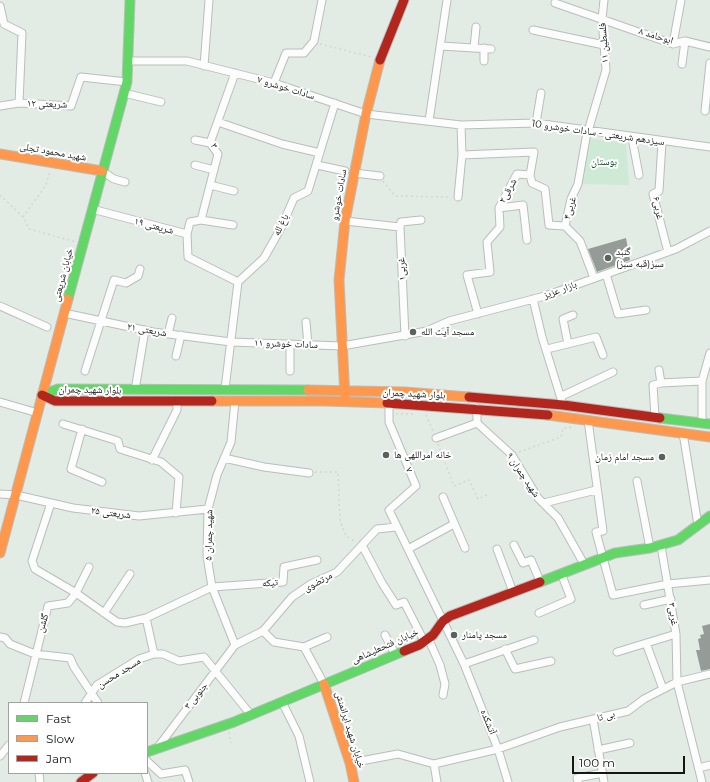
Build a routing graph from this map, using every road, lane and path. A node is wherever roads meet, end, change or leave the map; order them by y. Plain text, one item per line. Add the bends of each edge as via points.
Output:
1 (130, 0) edge
2 (209, 0) edge
3 (322, 0) edge
4 (404, 0) edge
5 (448, 0) edge
6 (604, 0) edge
7 (681, 0) edge
8 (555, 3) dead end
9 (0, 6) edge
10 (602, 19) junction
11 (476, 27) dead end
12 (533, 30) dead end
13 (314, 41) junction
14 (685, 41) junction
15 (674, 44) junction
16 (604, 45) junction
17 (441, 46) junction
18 (710, 47) edge
19 (474, 48) junction
20 (381, 58) junction
21 (128, 61) junction
22 (484, 61) dead end
23 (710, 63) edge
24 (682, 64) dead end
25 (204, 66) junction
26 (235, 73) junction
27 (127, 82) junction
28 (274, 83) junction
29 (124, 93) junction
30 (541, 93) dead end
31 (161, 102) dead end
32 (18, 103) junction
33 (335, 103) junction
34 (0, 106) edge
35 (705, 111) dead end
36 (366, 114) junction
37 (429, 121) junction
38 (218, 122) junction
39 (536, 123) junction
40 (461, 124) junction
41 (588, 131) junction
42 (632, 138) junction
43 (195, 140) dead end
44 (210, 142) junction
45 (662, 142) junction
46 (710, 147) edge
47 (320, 153) junction
48 (0, 154) edge
49 (462, 155) junction
50 (53, 163) junction
51 (195, 165) dead end
52 (317, 165) junction
53 (214, 170) junction
54 (102, 171) junction
55 (345, 171) dead end
56 (354, 173) junction
57 (530, 175) junction
58 (639, 175) dead end
59 (380, 176) joint
60 (125, 182) dead end
61 (210, 185) junction
62 (234, 191) dead end
63 (0, 195) edge
64 (458, 197) joint
65 (499, 208) junction
66 (92, 209) junction
67 (23, 217) junction
68 (201, 220) junction
69 (421, 220) dead end
70 (345, 221) junction
71 (233, 225) dead end
72 (565, 226) junction
73 (400, 227) junction
74 (187, 234) junction
75 (710, 234) edge
76 (527, 240) dead end
77 (83, 244) junction
78 (668, 252) junction
79 (140, 269) dead end
80 (606, 274) junction
81 (594, 278) junction
82 (238, 282) junction
83 (533, 299) junction
84 (0, 306) edge
85 (646, 310) dead end
86 (64, 313) junction
87 (478, 314) junction
88 (573, 316) dead end
89 (172, 318) dead end
90 (100, 321) junction
91 (306, 322) dead end
92 (46, 327) dead end
93 (145, 330) junction
94 (168, 334) junction
95 (181, 335) junction
96 (405, 336) junction
97 (231, 342) junction
98 (290, 344) junction
99 (568, 344) junction
100 (308, 345) junction
101 (342, 346) junction
102 (547, 349) junction
103 (710, 353) edge
104 (603, 355) dead end
105 (176, 356) dead end
106 (659, 370) dead end
107 (85, 371) dead end
108 (290, 371) dead end
109 (613, 372) dead end
110 (702, 381) junction
111 (661, 383) junction
112 (225, 389) junction
113 (138, 390) junction
114 (345, 391) junction
115 (42, 395) junction
116 (141, 401) junction
117 (177, 401) junction
118 (235, 401) junction
119 (346, 401) junction
120 (563, 401) junction
121 (0, 402) edge
122 (388, 403) junction
123 (477, 408) junction
124 (38, 413) junction
125 (562, 416) junction
126 (655, 417) junction
127 (588, 420) junction
128 (478, 423) junction
129 (63, 424) dead end
130 (706, 424) edge
131 (576, 427) dead end
132 (82, 429) junction
133 (683, 434) junction
134 (710, 437) edge
135 (436, 438) joint
136 (512, 455) junction
137 (224, 458) junction
138 (152, 460) junction
139 (309, 473) joint
140 (637, 481) dead end
141 (102, 482) dead end
142 (596, 490) junction
143 (0, 494) edge
144 (489, 494) dead end
145 (16, 495) junction
146 (443, 497) dead end
147 (51, 503) junction
148 (544, 503) junction
149 (208, 509) junction
150 (176, 513) junction
151 (710, 516) edge
152 (454, 524) junction
153 (698, 525) junction
154 (396, 527) junction
155 (514, 545) dead end
156 (362, 546) junction
157 (661, 546) junction
158 (465, 548) dead end
159 (650, 548) junction
160 (496, 549) dead end
161 (408, 550) junction
162 (0, 553) edge
163 (602, 559) junction
164 (317, 560) dead end
165 (584, 564) junction
166 (89, 567) dead end
167 (561, 573) junction
168 (130, 574) dead end
169 (710, 580) edge
170 (540, 581) junction
171 (668, 584) junction
172 (212, 588) junction
173 (513, 592) junction
174 (76, 593) junction
175 (671, 599) junction
176 (644, 605) dead end
177 (104, 612) junction
178 (539, 613) dead end
179 (146, 618) junction
180 (443, 621) junction
181 (263, 631) junction
182 (385, 634) dead end
183 (676, 634) junction
184 (0, 637) edge
185 (327, 637) dead end
186 (426, 640) junction
187 (534, 640) dead end
188 (646, 643) junction
189 (235, 645) junction
190 (304, 647) junction
191 (505, 649) junction
192 (617, 652) dead end
193 (35, 654) junction
194 (154, 654) junction
195 (395, 654) junction
196 (551, 661) dead end
197 (464, 664) junction
198 (215, 672) junction
199 (710, 674) edge
200 (677, 682) junction
201 (324, 684) junction
202 (663, 690) junction
203 (91, 692) junction
204 (443, 695) dead end
205 (24, 702) edge
206 (86, 702) edge
207 (97, 702) edge
208 (282, 702) junction
209 (251, 715) junction
210 (593, 719) junction
211 (227, 725) junction
212 (231, 743) dead end
213 (630, 744) dead end
214 (8, 746) edge
215 (158, 747) junction
216 (498, 749) junction
217 (598, 750) junction
218 (148, 752) edge
219 (0, 756) edge
220 (148, 762) edge
221 (350, 763) junction
222 (434, 764) junction
223 (710, 765) edge
224 (699, 768) junction
225 (602, 773) junction
226 (92, 774) edge
227 (80, 782) edge
228 (189, 782) edge
229 (310, 782) edge
230 (354, 782) edge
231 (437, 782) edge
232 (508, 782) edge
233 (578, 782) edge
234 (604, 782) edge
235 (702, 782) edge

1 - 21 main road, خیابان شریعتی
2 - 25 street
3 - 13 street
4 - 20 main road, سادات خوشرو
5 - 17 street
6 - 10 street, فلسطین ۱۱
7 - 15 street
8 - 10 street, ابوحامد ۸
9 - 32 street via 4,24 22,32
10 - 15 street, ابوحامد ۸
10 - 16 street, فلسطین ۱۱
11 - 19 street
12 - 16 street
13 - 20 path via 326,47
13 - 28 street via 304,53 286,53
14 - 15 street, ابوحامد ۸
14 - 18 street, ابوحامد ۸
14 - 24 street
16 - 41 street, فلسطین ۱۱ via 606,70
17 - 19 street
17 - 37 street
19 - 22 street via 488,48
20 - 36 main road, سادات خوشرو
21 - 25 street, سادات خوشرو ۷ via 187,62
21 - 27 main road, خیابان شریعتی
23 - 35 street
25 - 26 street, سادات خوشرو ۷
26 - 28 street, سادات خوشرو ۷
26 - 38 street, ۳
27 - 29 main road, خیابان شریعتی
27 - 32 street, شریعتی ۱۲ via 81,77 71,106
28 - 33 street, سادات خوشرو ۷
29 - 31 street
29 - 54 main road, خیابان شریعتی
30 - 39 street
32 - 34 street
33 - 36 street, سادات خوشرو ۷
33 - 47 street
36 - 37 street, سیزدهم شریعتی - سادات خوشرو 10
36 - 56 main road, سادات خوشرو
37 - 40 street, سیزدهم شریعتی - سادات خوشرو 10
38 - 44 street, ۳
38 - 47 street via 282,144
39 - 40 street, سیزدهم شریعتی - سادات خوشرو 10
39 - 41 street, سیزدهم شریعتی - سادات خوشرو 10
40 - 49 street
41 - 42 street, سیزدهم شریعتی - سادات خوشرو 10
41 - 72 street, غربی۴ via 578,184 571,199
42 - 45 street, سیزدهم شریعتی - سادات خوشرو 10
42 - 58 street
43 - 44 street
44 - 53 street, ۳ via 218,154
45 - 46 street, سیزدهم شریعتی - سادات خوشرو 10
45 - 78 street, غربی۶ via 659,191 653,194
47 - 52 street
48 - 50 main road, شهید محمود تجلی
49 - 57 street, شرقی۲ via 534,152
49 - 64 street
50 - 54 main road, شهید محمود تجلی
50 - 67 path via 46,185
51 - 53 street
52 - 55 street
52 - 82 street, باغ لله via 308,191 294,198 264,258
53 - 61 street, ۳
54 - 60 street via 114,179
54 - 66 main road, خیابان شریعتی
56 - 59 street
56 - 70 main road, سادات خوشرو
57 - 65 street, شرقی۲ via 517,174
57 - 72 street via 532,183 545,189 549,225
59 - 64 path via 395,196
61 - 62 street
61 - 68 street, ۳
63 - 67 path
65 - 76 street via 523,205
65 - 87 street, شرقی۲ via 500,227 487,242 490,272 467,276
66 - 74 street, شریعتی ۱۹
66 - 77 main road, خیابان شریعتی
67 - 77 path via 29,229
68 - 71 street
68 - 74 street via 190,222
69 - 73 street via 401,222
70 - 73 street
70 - 101 main road, سادات خوشرو via 339,280
72 - 81 street, غربی۴ via 580,241
73 - 96 street, غربی۱
74 - 82 street, شریعتی ۱۹ via 188,256
75 - 78 street, بازار عزیز
77 - 86 main road, خیابان شریعتی
78 - 80 street, بازار عزیز
79 - 90 street via 138,276 126,283 114,280
80 - 81 street, بازار عزیز
80 - 85 street via 618,314
81 - 83 street, بازار عزیز
82 - 97 street
83 - 87 street, بازار عزیز
83 - 102 street
84 - 92 street
86 - 90 street, شریعتی ۲۱
86 - 115 main road, خیابان شریعتی
87 - 96 street, بازار عزیز
88 - 99 street via 563,319
89 - 94 street
90 - 93 street, شریعتی ۲۱
90 - 107 street
91 - 100 street
93 - 94 street, شریعتی ۲۱
93 - 113 street
94 - 95 street, شریعتی ۲۱
95 - 97 street, شریعتی ۲۱
95 - 105 street
96 - 101 street, سادات خوشرو ۱۱
97 - 98 street, سادات خوشرو ۱۱
97 - 112 street
98 - 100 street, سادات خوشرو ۱۱
98 - 108 street
99 - 102 street
99 - 104 street via 596,337
100 - 101 street, سادات خوشرو ۱۱
101 - 114 main road, سادات خوشرو
102 - 120 street
103 - 110 street
106 - 111 street
109 - 120 street
110 - 111 street
110 - 130 street
111 - 126 street via 653,385
112 - 113 main road, بلوار شهید چمران
112 - 114 main road, بلوار شهید چمران
113 - 115 main road, بلوار شهید چمران via 58,389
113 - 116 main road
114 - 119 main road, سادات خوشرو
114 - 120 main road, بلوار شهید چمران
115 - 116 main road, بلوار شهید چمران via 55,401
115 - 124 main road, خیابان شریعتی
116 - 117 main road, بلوار شهید چمران
117 - 118 main road, بلوار شهید چمران
117 - 138 street via 177,410
118 - 119 main road, بلوار شهید چمران
118 - 137 street, شهید چمران ۵ via 231,442
119 - 122 main road, بلوار شهید چمران
120 - 125 main road
120 - 126 main road, بلوار شهید چمران
121 - 124 street
122 - 123 main road, بلوار شهید چمران
122 - 154 street, ۷ via 389,422 416,486 389,510
123 - 125 main road, بلوار شهید چمران
123 - 128 street
124 - 145 main road, خیابان شریعتی
125 - 127 main road, بلوار شهید چمران
126 - 130 main road, بلوار شهید چمران
127 - 133 main road, بلوار شهید چمران
127 - 142 street
128 - 135 street
128 - 136 street, شهید چمران ۹
129 - 132 street
131 - 136 path via 564,428 561,437
132 - 138 street via 118,441 120,449
132 - 141 street via 71,469
133 - 134 main road, بلوار شهید چمران
133 - 153 street
135 - 144 path via 454,486 469,480 478,499
136 - 148 street, شهید چمران ۹ via 522,474
137 - 139 street
137 - 149 street, شهید چمران ۵
138 - 150 street via 161,462 179,477
139 - 156 path via 338,472 340,521 346,536
140 - 159 street
142 - 148 street
142 - 163 street via 603,531 596,532
143 - 145 street, شریعتی ۲۵
145 - 147 street, شریعتی ۲۵
145 - 162 main road, خیابان شریعتی
146 - 152 street
147 - 150 street, شریعتی ۲۵ via 139,516
147 - 174 street via 32,566
148 - 165 street, شهید چمران ۹ via 558,518
149 - 150 street, شریعتی ۲۵
149 - 172 street, شهید چمران ۵ via 207,556
151 - 153 main road, خیابان فتحعلیشاهی
152 - 158 street
152 - 161 street
153 - 157 main road, خیابان فتحعلیشاهی via 678,540
154 - 156 street, مرتضوی via 377,529
154 - 161 street, آتشکده
155 - 170 street via 523,563 531,560
156 - 181 street, مرتضوی via 338,572 311,584 292,597
156 - 186 street via 396,605 404,602
157 - 159 main road, خیابان فتحعلیشاهی
157 - 171 street, غربی۳
159 - 163 main road, خیابان فتحعلیشاهی via 615,553
160 - 173 street
161 - 180 street, آتشکده
163 - 165 main road, خیابان فتحعلیشاهی
163 - 171 street via 613,595
164 - 172 street, تیکه via 284,567 283,582
165 - 167 main road, خیابان فتحعلیشاهی
166 - 174 street, گلشن
167 - 170 main road, خیابان فتحعلیشاهی
167 - 178 street via 571,599
168 - 177 street
169 - 171 street
170 - 173 main road, خیابان فتحعلیشاهی
171 - 175 street, غربی۳
172 - 179 street
172 - 189 street, شهید چمران ۵
173 - 180 main road, خیابان فتحعلیشاهی
174 - 177 street
174 - 193 street, گلشن via 68,603 48,606
175 - 176 street
175 - 183 street, غربی۳
177 - 179 street via 121,623
179 - 194 street
180 - 186 main road, خیابان فتحعلیشاهی
180 - 197 street, آتشکده
181 - 189 street
181 - 190 street via 274,642
182 - 195 street
183 - 188 street
183 - 200 street, غربی۳
184 - 193 street
185 - 190 street
186 - 195 main road, خیابان فتحعلیشاهی
186 - 204 street via 440,665 445,684
187 - 191 street
188 - 192 street
188 - 202 street
189 - 198 street, ۳ جنوبی
190 - 201 street
191 - 196 street via 515,669
191 - 197 street
193 - 203 street via 70,658
193 - 205 street
194 - 198 street via 163,654 179,661 204,657
194 - 203 street, مسجد محسن via 133,663 97,685
195 - 201 main road, خیابان فتحعلیشاهی
197 - 216 street, آتشکده
198 - 209 street
198 - 215 street, ۳ جنوبی
199 - 200 street, بی تا
200 - 202 street, بی تا
200 - 224 street, غربی۳
201 - 208 main road, خیابان فتحعلیشاهی
201 - 221 main road, خیابان شهید ایرانمنش
202 - 210 street, بی تا via 644,699 628,711
203 - 206 street, مسجد محسن
203 - 207 street
208 - 209 main road, خیابان فتحعلیشاهی
208 - 229 street via 299,736
209 - 211 main road, خیابان فتحعلیشاهی
210 - 216 street, بی تا via 560,727
210 - 217 street
211 - 212 path
211 - 215 main road, خیابان فتحعلیشاهی
213 - 217 street
214 - 219 street
215 - 218 main road, خیابان فتحعلیشاهی
216 - 222 street, بی تا
216 - 232 street, آتشکده
217 - 225 street
220 - 228 street via 160,774 185,770
221 - 222 street via 398,754
221 - 230 main road, خیابان شهید ایرانمنش
222 - 231 street
223 - 224 street
224 - 235 street, غربی۳
225 - 233 street via 577,778
225 - 234 street
226 - 227 main road

